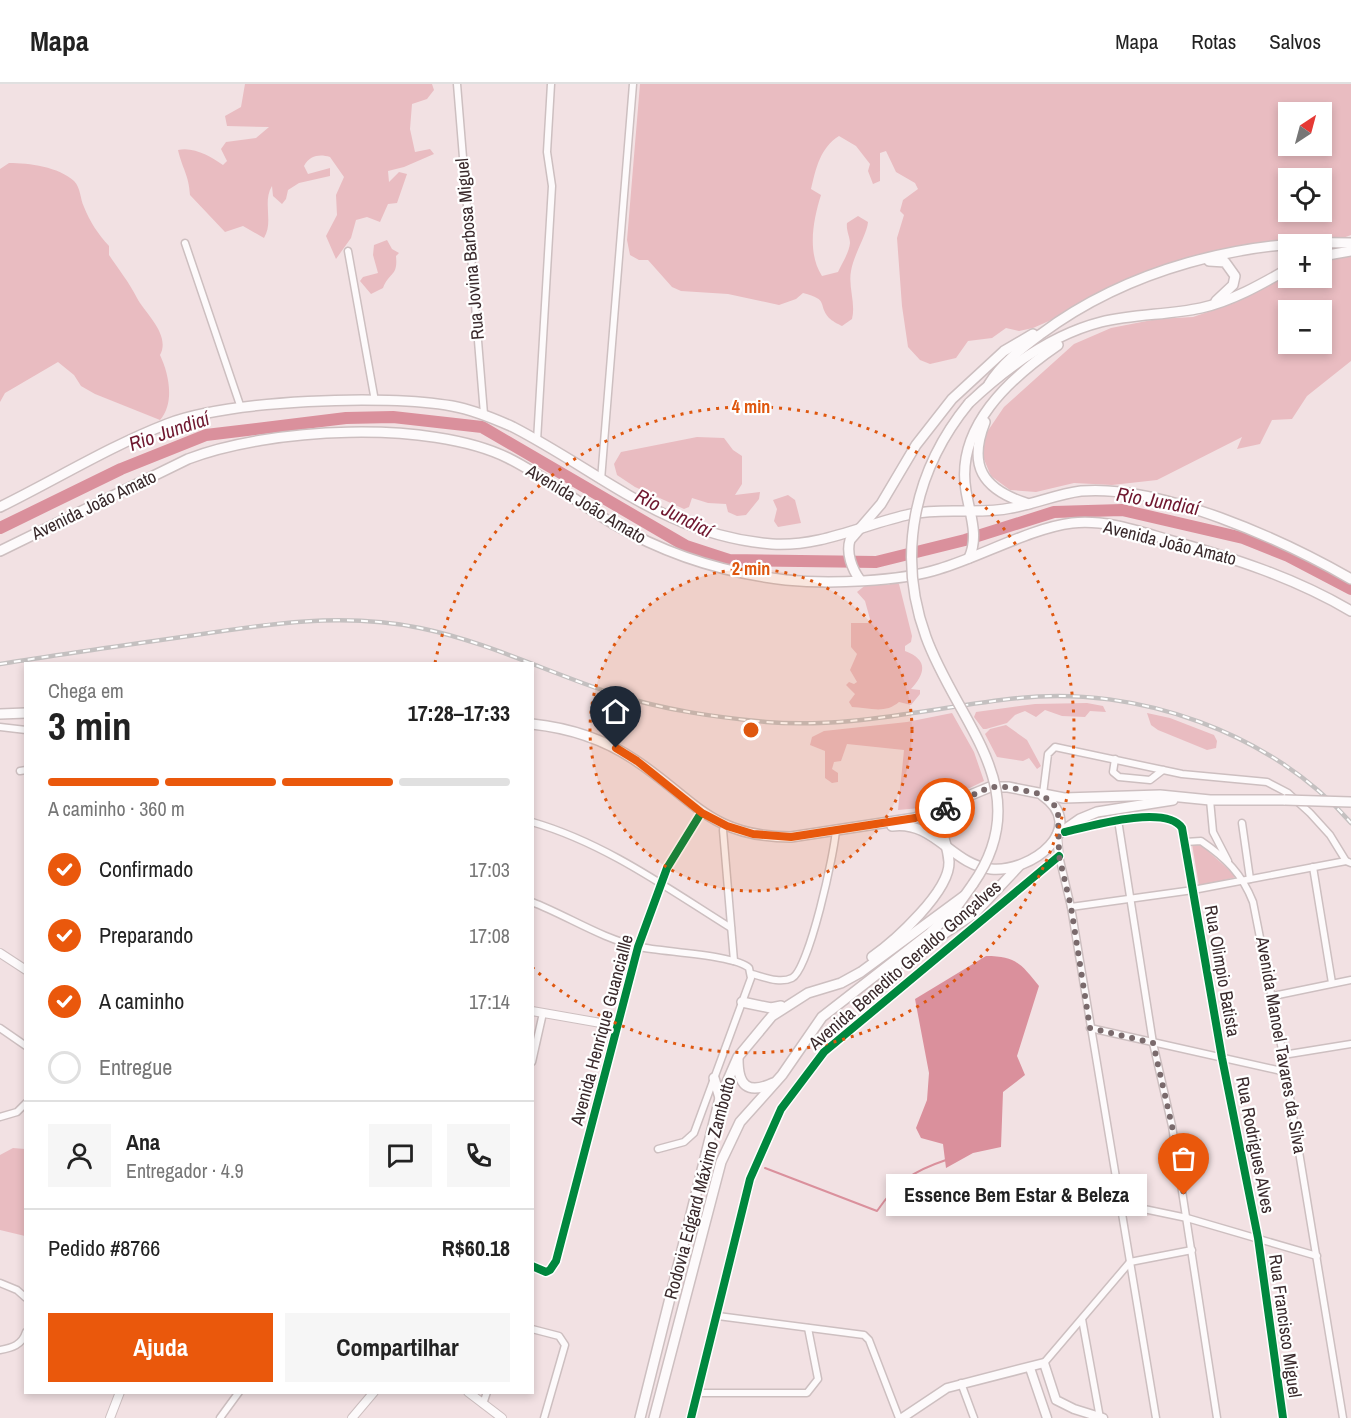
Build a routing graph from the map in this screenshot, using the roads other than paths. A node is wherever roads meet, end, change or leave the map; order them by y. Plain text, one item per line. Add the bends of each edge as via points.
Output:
1 (457, 84) edge
2 (551, 84) edge
3 (633, 84) edge
4 (185, 243) dead end
5 (1351, 243) edge
6 (348, 251) dead end
7 (1351, 251) edge
8 (1332, 254) edge
9 (1193, 262) junction
10 (1278, 275) edge
11 (1212, 305) junction
12 (1120, 318) junction
13 (1056, 322) junction
14 (989, 384) junction
15 (375, 402) junction
16 (241, 408) junction
17 (991, 408) junction
18 (484, 414) junction
19 (537, 441) junction
20 (601, 480) junction
21 (1026, 503) junction
22 (0, 507) edge
23 (971, 514) junction
24 (859, 529) junction
25 (0, 551) edge
26 (969, 558) junction
27 (1351, 579) edge
28 (860, 580) junction
29 (1351, 611) edge
30 (24, 707) edge
31 (0, 708) edge
32 (24, 713) edge
33 (0, 714) edge
34 (534, 726) edge
35 (0, 728) edge
36 (24, 730) edge
37 (1115, 759) junction
38 (1163, 770) junction
39 (1041, 794) junction
40 (1181, 798) junction
41 (1210, 800) junction
42 (1351, 802) edge
43 (951, 805) junction
44 (700, 814) junction
45 (1118, 820) junction
46 (534, 823) edge
47 (1242, 823) dead end
48 (865, 827) junction
49 (723, 830) junction
50 (836, 833) junction
51 (1061, 833) junction
52 (1185, 842) junction
53 (946, 848) junction
54 (1059, 856) junction
55 (1348, 862) edge
56 (1019, 866) junction
57 (1232, 866) junction
58 (1313, 867) junction
59 (1247, 880) junction
60 (660, 883) junction
61 (1193, 890) junction
62 (964, 896) junction
63 (1132, 899) junction
64 (534, 903) edge
65 (1071, 907) junction
66 (731, 928) junction
67 (638, 947) junction
68 (0, 953) edge
69 (734, 961) junction
70 (24, 969) edge
71 (752, 974) junction
72 (1351, 980) edge
73 (1332, 983) junction
74 (865, 984) junction
75 (819, 989) junction
76 (1273, 996) junction
77 (742, 1002) junction
78 (789, 1004) junction
79 (534, 1011) edge
80 (543, 1013) junction
81 (618, 1026) junction
82 (0, 1028) edge
83 (1090, 1028) junction
84 (1153, 1043) junction
85 (1351, 1044) edge
86 (24, 1045) edge
87 (534, 1053) edge
88 (1283, 1055) junction
89 (738, 1057) junction
90 (1222, 1058) junction
91 (1286, 1072) junction
92 (714, 1078) junction
93 (778, 1080) junction
94 (720, 1098) junction
95 (24, 1105) edge
96 (0, 1117) edge
97 (658, 1149) dead end
98 (1120, 1204) junction
99 (1187, 1218) junction
100 (1258, 1238) junction
101 (1192, 1250) junction
102 (1317, 1256) junction
103 (1130, 1262) junction
104 (534, 1267) edge
105 (0, 1283) edge
106 (24, 1296) edge
107 (718, 1316) junction
108 (1082, 1318) junction
109 (808, 1328) junction
110 (534, 1330) edge
111 (24, 1335) edge
112 (0, 1350) edge
113 (1044, 1363) junction
114 (1030, 1368) junction
115 (961, 1383) junction
116 (699, 1393) junction
117 (119, 1394) edge
118 (238, 1394) edge
119 (372, 1394) edge
120 (470, 1394) edge
121 (486, 1394) edge
122 (483, 1404) junction
123 (1074, 1409) junction
124 (1046, 1414) edge
125 (110, 1418) edge
126 (220, 1418) edge
127 (352, 1418) edge
128 (502, 1418) edge
129 (544, 1418) edge
130 (640, 1418) edge
131 (654, 1418) edge
132 (691, 1418) edge
133 (900, 1418) edge
134 (974, 1418) edge
135 (1101, 1418) edge
136 (1156, 1418) edge
137 (1217, 1418) edge
138 (1283, 1418) edge
139 (1343, 1418) edge

1 - 18 street, Rua Jovina Barbosa Miguel
2 - 19 street via 547,152 552,186
3 - 20 street
4 - 16 street
5 - 9 main road, Rodovia Edgard Máximo Zambotto via 1269,246
6 - 15 street
7 - 8 main road
9 - 11 main road via 1225,262 1233,270 1233,285
9 - 13 main road, Rodovia Edgard Máximo Zambotto via 1100,298
10 - 11 main road, Rodovia Edgard Máximo Zambotto via 1239,296
11 - 12 main road, Rodovia Edgard Máximo Zambotto
12 - 14 main road, Rodovia Edgard Máximo Zambotto via 1051,342
12 - 17 main road via 1058,345 1013,380
13 - 14 main road, Rodovia Edgard Máximo Zambotto via 1008,360
13 - 24 main road via 1004,351 952,399 916,445 881,504
14 - 62 main road, Rodovia Edgard Máximo Zambotto, bridge via 969,403 942,440 928,469 917,502 911,548 917,609 926,638 985,750 998,796 994,842 982,871
15 - 16 main road, Avenida João Amato
15 - 18 main road, Avenida João Amato via 451,406
16 - 22 main road, Avenida João Amato via 170,423
17 - 21 main road via 976,454 982,475 995,489
17 - 23 main road via 973,432 965,452 963,472
18 - 19 main road, Avenida João Amato
19 - 20 main road, Avenida João Amato
20 - 24 main road, Avenida João Amato via 681,524 735,540 776,544 821,542
21 - 23 main road, Avenida João Amato
21 - 27 main road, Avenida João Amato via 1083,491 1120,492 1172,503 1253,532
23 - 24 main road, Avenida João Amato via 914,513
23 - 26 main road via 975,543
24 - 28 main road via 848,546 852,568
25 - 28 main road, Avenida João Amato via 216,448 257,440 348,433 456,441 506,457 616,525 661,548 721,570 807,581
26 - 28 main road, Avenida João Amato via 935,571
26 - 29 main road, Avenida João Amato via 1072,523 1108,525 1248,562 1311,588
30 - 31 main road
32 - 33 main road
34 - 44 main road via 600,745
35 - 36 street
37 - 38 street
37 - 38 street via 1113,774 1119,777 1150,780
37 - 39 street via 1052,748
38 - 55 street via 1251,779 1279,787 1310,813
39 - 40 main road via 1064,798
39 - 43 main road via 990,787
39 - 51 main road via 1058,811
40 - 41 main road
40 - 51 main road via 1097,812
41 - 42 main road, bridge
41 - 57 street via 1213,832
43 - 48 main road via 915,818
43 - 53 main road via 941,827
44 - 49 main road
44 - 50 main road via 727,826 774,837
44 - 60 street, Avenida Henrique Guanciallle
45 - 51 street
45 - 52 street via 1173,820 1182,828
45 - 63 street
46 - 60 street via 594,846
47 - 59 street
48 - 50 main road
48 - 53 main road via 917,828 932,834
49 - 50 main road via 771,841 806,841
49 - 66 street
50 - 71 street via 814,931 800,971 795,977 779,981
51 - 54 street
51 - 56 main road via 1047,851
52 - 57 street, Avenida Manoel Tavares da Silva via 1201,841
52 - 61 street, Rua Olimpio Batista
53 - 56 main road via 973,864 992,869
53 - 75 main road via 948,874 922,910 882,950
54 - 65 street
54 - 107 street, Avenida Benedito Geraldo Gonçalves via 841,1037 804,1076 781,1109 750,1179
55 - 58 street
56 - 74 main road via 975,913
57 - 59 street, Avenida Manoel Tavares da Silva
58 - 59 street
58 - 73 street
59 - 61 street
59 - 76 street, Avenida Manoel Tavares da Silva
60 - 66 street
60 - 67 street, Avenida Henrique Guanciallle
61 - 63 street
61 - 90 street, Rua Olimpio Batista
62 - 74 main road, Rodovia Edgard Máximo Zambotto via 948,918
62 - 75 main road, Rodovia Edgard Máximo Zambotto via 861,972
63 - 65 street
63 - 84 street
64 - 67 street
65 - 83 street
66 - 69 street
67 - 69 street
67 - 81 street, Avenida Henrique Guanciallle
68 - 70 street
69 - 71 street via 745,965
71 - 77 street
72 - 73 street
73 - 76 street
74 - 93 main road, Rodovia Edgard Máximo Zambotto via 822,1017
75 - 78 main road, Rodovia Edgard Máximo Zambotto
76 - 88 street, Avenida Manoel Tavares da Silva
77 - 78 main road via 771,1008
77 - 92 street
78 - 89 main road, Rodovia Edgard Máximo Zambotto via 755,1034
79 - 80 street
80 - 81 street
80 - 87 street
81 - 104 street, Avenida Henrique Guanciallle via 556,1261 546,1272
82 - 86 street
83 - 84 street
83 - 98 street
84 - 90 street
84 - 99 street
85 - 88 street
88 - 91 street, Avenida Manoel Tavares da Silva
89 - 93 main road via 740,1080 746,1086 763,1088
89 - 94 main road, Rodovia Edgard Máximo Zambotto
90 - 91 street
90 - 100 street, Rua Rodrigues Alves
91 - 102 street, Avenida Manoel Tavares da Silva
92 - 94 main road
92 - 97 street via 690,1138
93 - 131 main road, Rodovia Edgard Máximo Zambotto via 740,1122 726,1147
94 - 130 main road, Rodovia Edgard Máximo Zambotto
95 - 96 street via 17,1112
98 - 99 street
98 - 103 street
99 - 100 street
99 - 101 street
100 - 102 street
100 - 138 street, Rua Francisco Miguel
101 - 103 street
101 - 137 street
102 - 139 street, Avenida Manoel Tavares da Silva
103 - 108 street
103 - 136 street
105 - 106 street
107 - 109 street
107 - 116 street, Avenida Benedito Geraldo Gonçalves
108 - 113 street
108 - 135 street
109 - 116 street via 818,1379 807,1393
109 - 133 street via 857,1333 869,1340
110 - 129 street via 559,1336 565,1345
111 - 112 street via 12,1348
113 - 114 main road
113 - 123 main road via 1054,1397
114 - 115 main road
114 - 124 main road
115 - 133 main road
115 - 134 street
116 - 132 street, Avenida Benedito Geraldo Gonçalves
117 - 125 street
118 - 126 street
119 - 127 street
120 - 122 street
121 - 122 street
122 - 128 street
123 - 124 main road
123 - 135 main road

